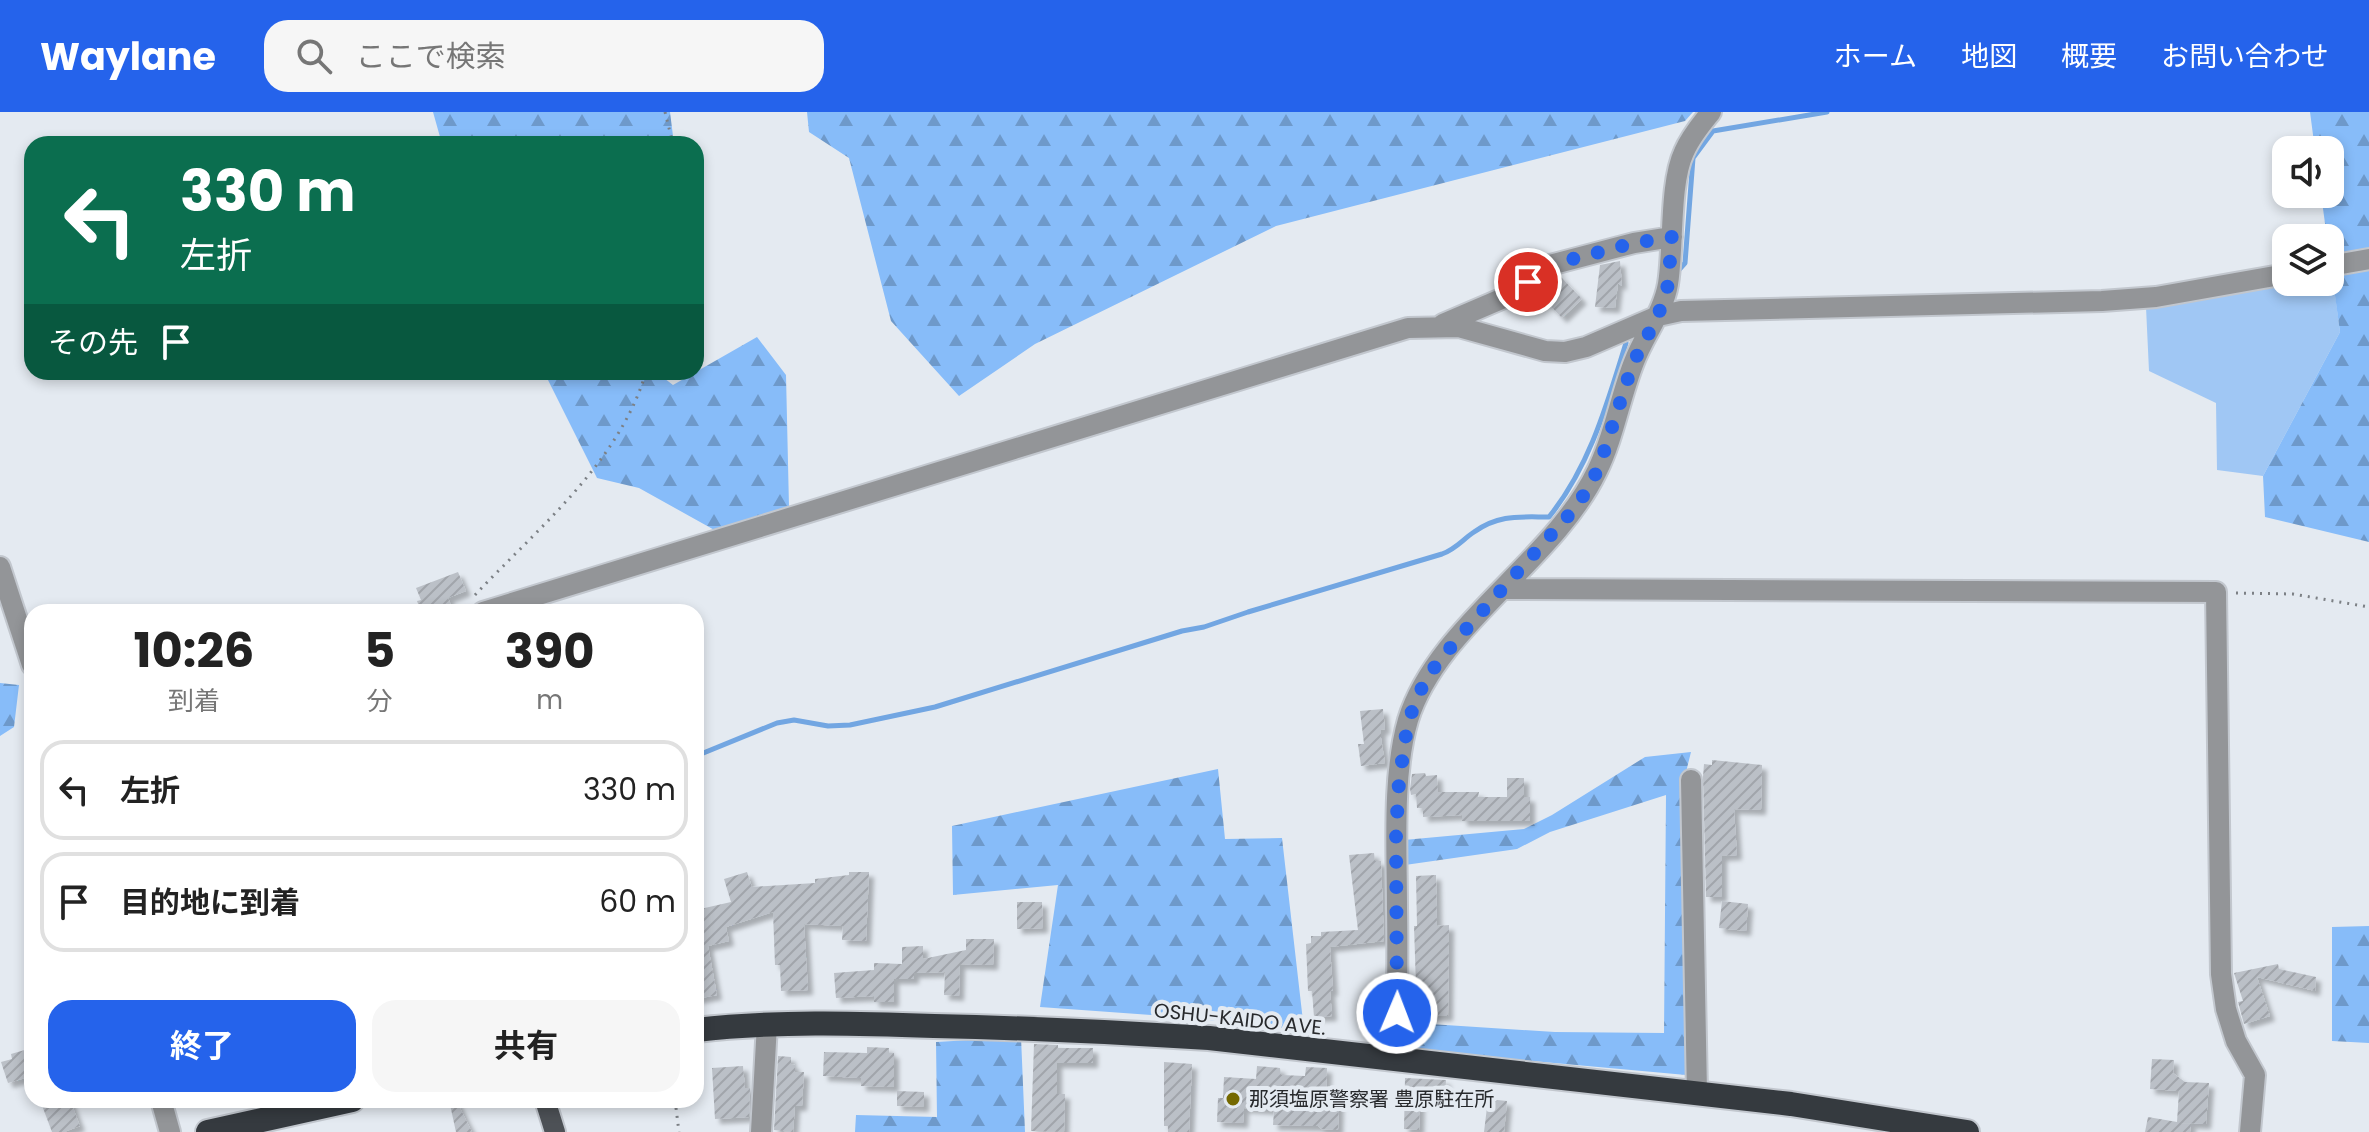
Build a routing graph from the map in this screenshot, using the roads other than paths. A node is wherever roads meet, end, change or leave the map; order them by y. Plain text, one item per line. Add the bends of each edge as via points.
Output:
1 (1711, 112) edge
2 (1672, 237) junction
3 (2369, 259) edge
4 (2344, 263) edge
5 (2272, 277) edge
6 (1658, 316) junction
7 (1439, 326) junction
8 (0, 567) edge
9 (1504, 589) junction
10 (483, 604) edge
11 (24, 640) edge
12 (1691, 780) dead end
13 (767, 1024) junction
14 (704, 1029) edge
15 (1396, 1059) junction
16 (1697, 1094) junction
17 (163, 1108) edge
18 (316, 1108) edge
19 (548, 1108) edge
20 (170, 1132) edge
21 (208, 1132) edge
22 (555, 1132) edge
23 (761, 1132) edge
24 (1967, 1132) edge
25 (2250, 1132) edge

1 - 2 street via 1683,154
2 - 6 street via 1668,285
2 - 7 street via 1550,265 1501,301
3 - 4 street
5 - 6 street via 2129,299 1681,311
6 - 7 street via 1565,352
6 - 9 street via 1633,363 1587,491
7 - 10 street via 1408,328
8 - 11 street
9 - 15 street via 1426,678 1408,721 1397,820
9 - 25 street via 2216,592 2221,974 2236,1041 2255,1075
12 - 16 street
13 - 14 highway, OSHU-KAIDO AVE.
13 - 15 highway, OSHU-KAIDO AVE. via 1117,1032
13 - 23 street
15 - 16 highway, OSHU-KAIDO AVE.
16 - 24 highway, OSHU-KAIDO AVE.
17 - 20 street
18 - 21 highway
19 - 22 main road

